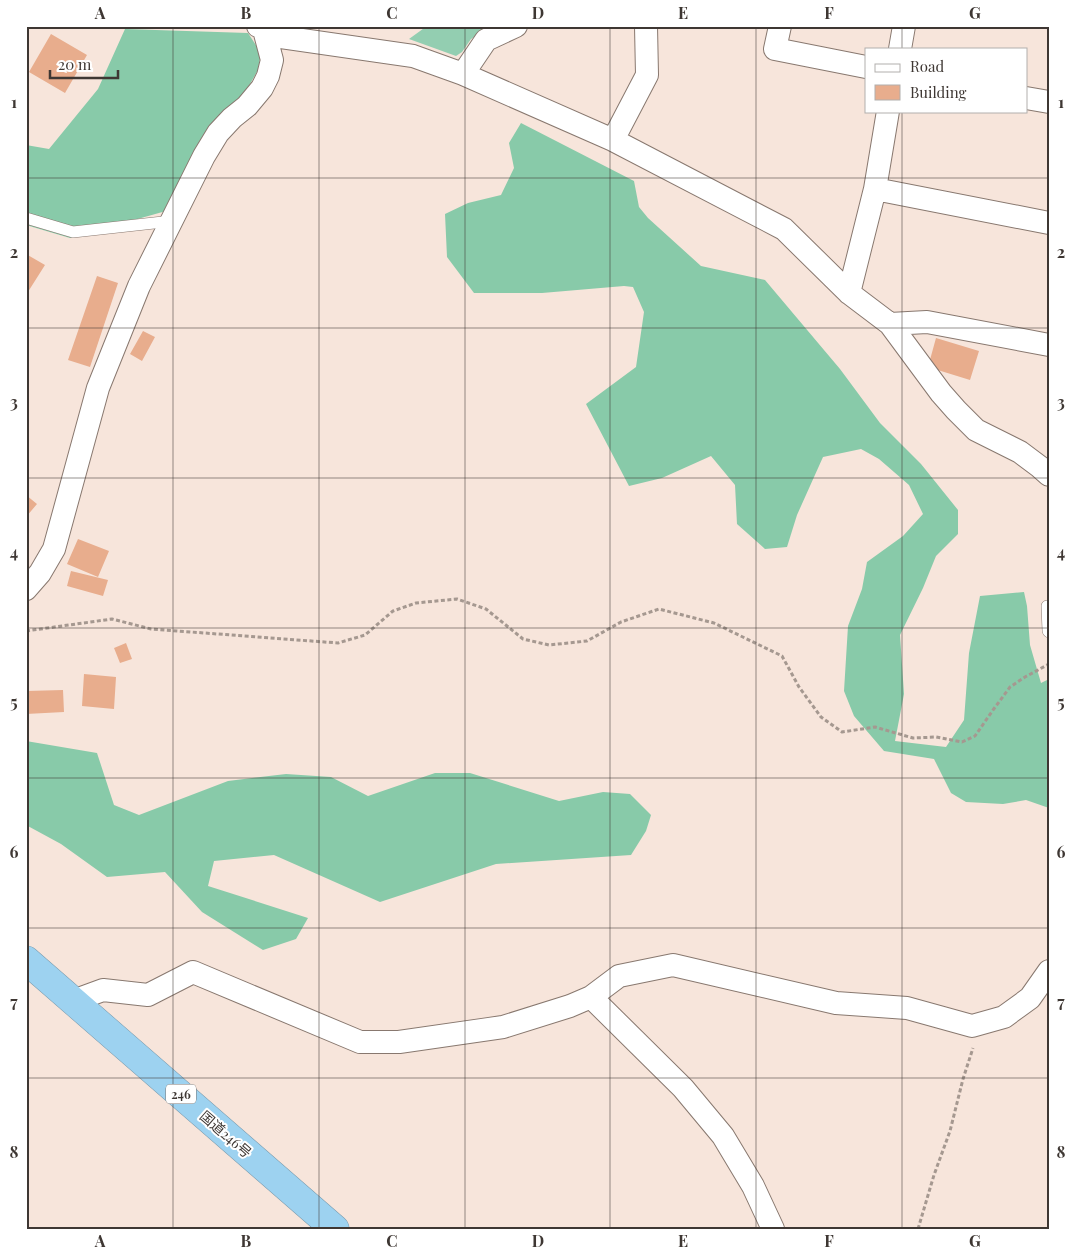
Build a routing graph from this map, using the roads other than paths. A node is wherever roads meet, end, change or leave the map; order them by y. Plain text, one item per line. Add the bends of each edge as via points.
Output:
1 (516, 26) edge
2 (646, 26) edge
3 (780, 26) edge
4 (904, 26) edge
5 (261, 27) edge
6 (900, 48) edge
7 (865, 67) edge
8 (463, 74) junction
9 (1028, 98) edge
10 (1049, 102) edge
11 (888, 112) edge
12 (613, 140) junction
13 (874, 189) junction
14 (26, 218) edge
15 (172, 220) junction
16 (1049, 223) edge
17 (849, 293) junction
18 (890, 324) junction
19 (1049, 345) edge
20 (1049, 475) edge
21 (26, 589) edge
22 (1049, 606) edge
23 (1049, 632) edge
24 (26, 960) edge
25 (1049, 971) edge
26 (591, 998) junction
27 (73, 1001) junction
28 (336, 1229) edge
29 (773, 1229) edge

1 - 8 street via 486,40
2 - 12 street via 647,74
3 - 7 street via 775,49
4 - 6 street
5 - 8 street via 281,37 413,56
5 - 15 street via 272,60 268,76 247,106 218,133
8 - 12 street
9 - 10 street
11 - 13 street
12 - 17 street via 784,229
13 - 16 street
13 - 17 street
14 - 15 lane via 73,232
15 - 21 street via 139,286 98,388 54,549
17 - 18 street
18 - 19 street via 927,322
18 - 20 street via 942,393 976,430 1020,452
22 - 23 lane
24 - 27 highway, 国道246号 / 246
25 - 26 street via 1030,998 1004,1017 972,1026 907,1008 836,1003 673,965 619,976
26 - 27 street via 503,1027 400,1042 360,1042 193,972 148,995 103,990
26 - 29 street via 683,1088 723,1136 753,1186
27 - 28 highway, 国道246号 / 246

